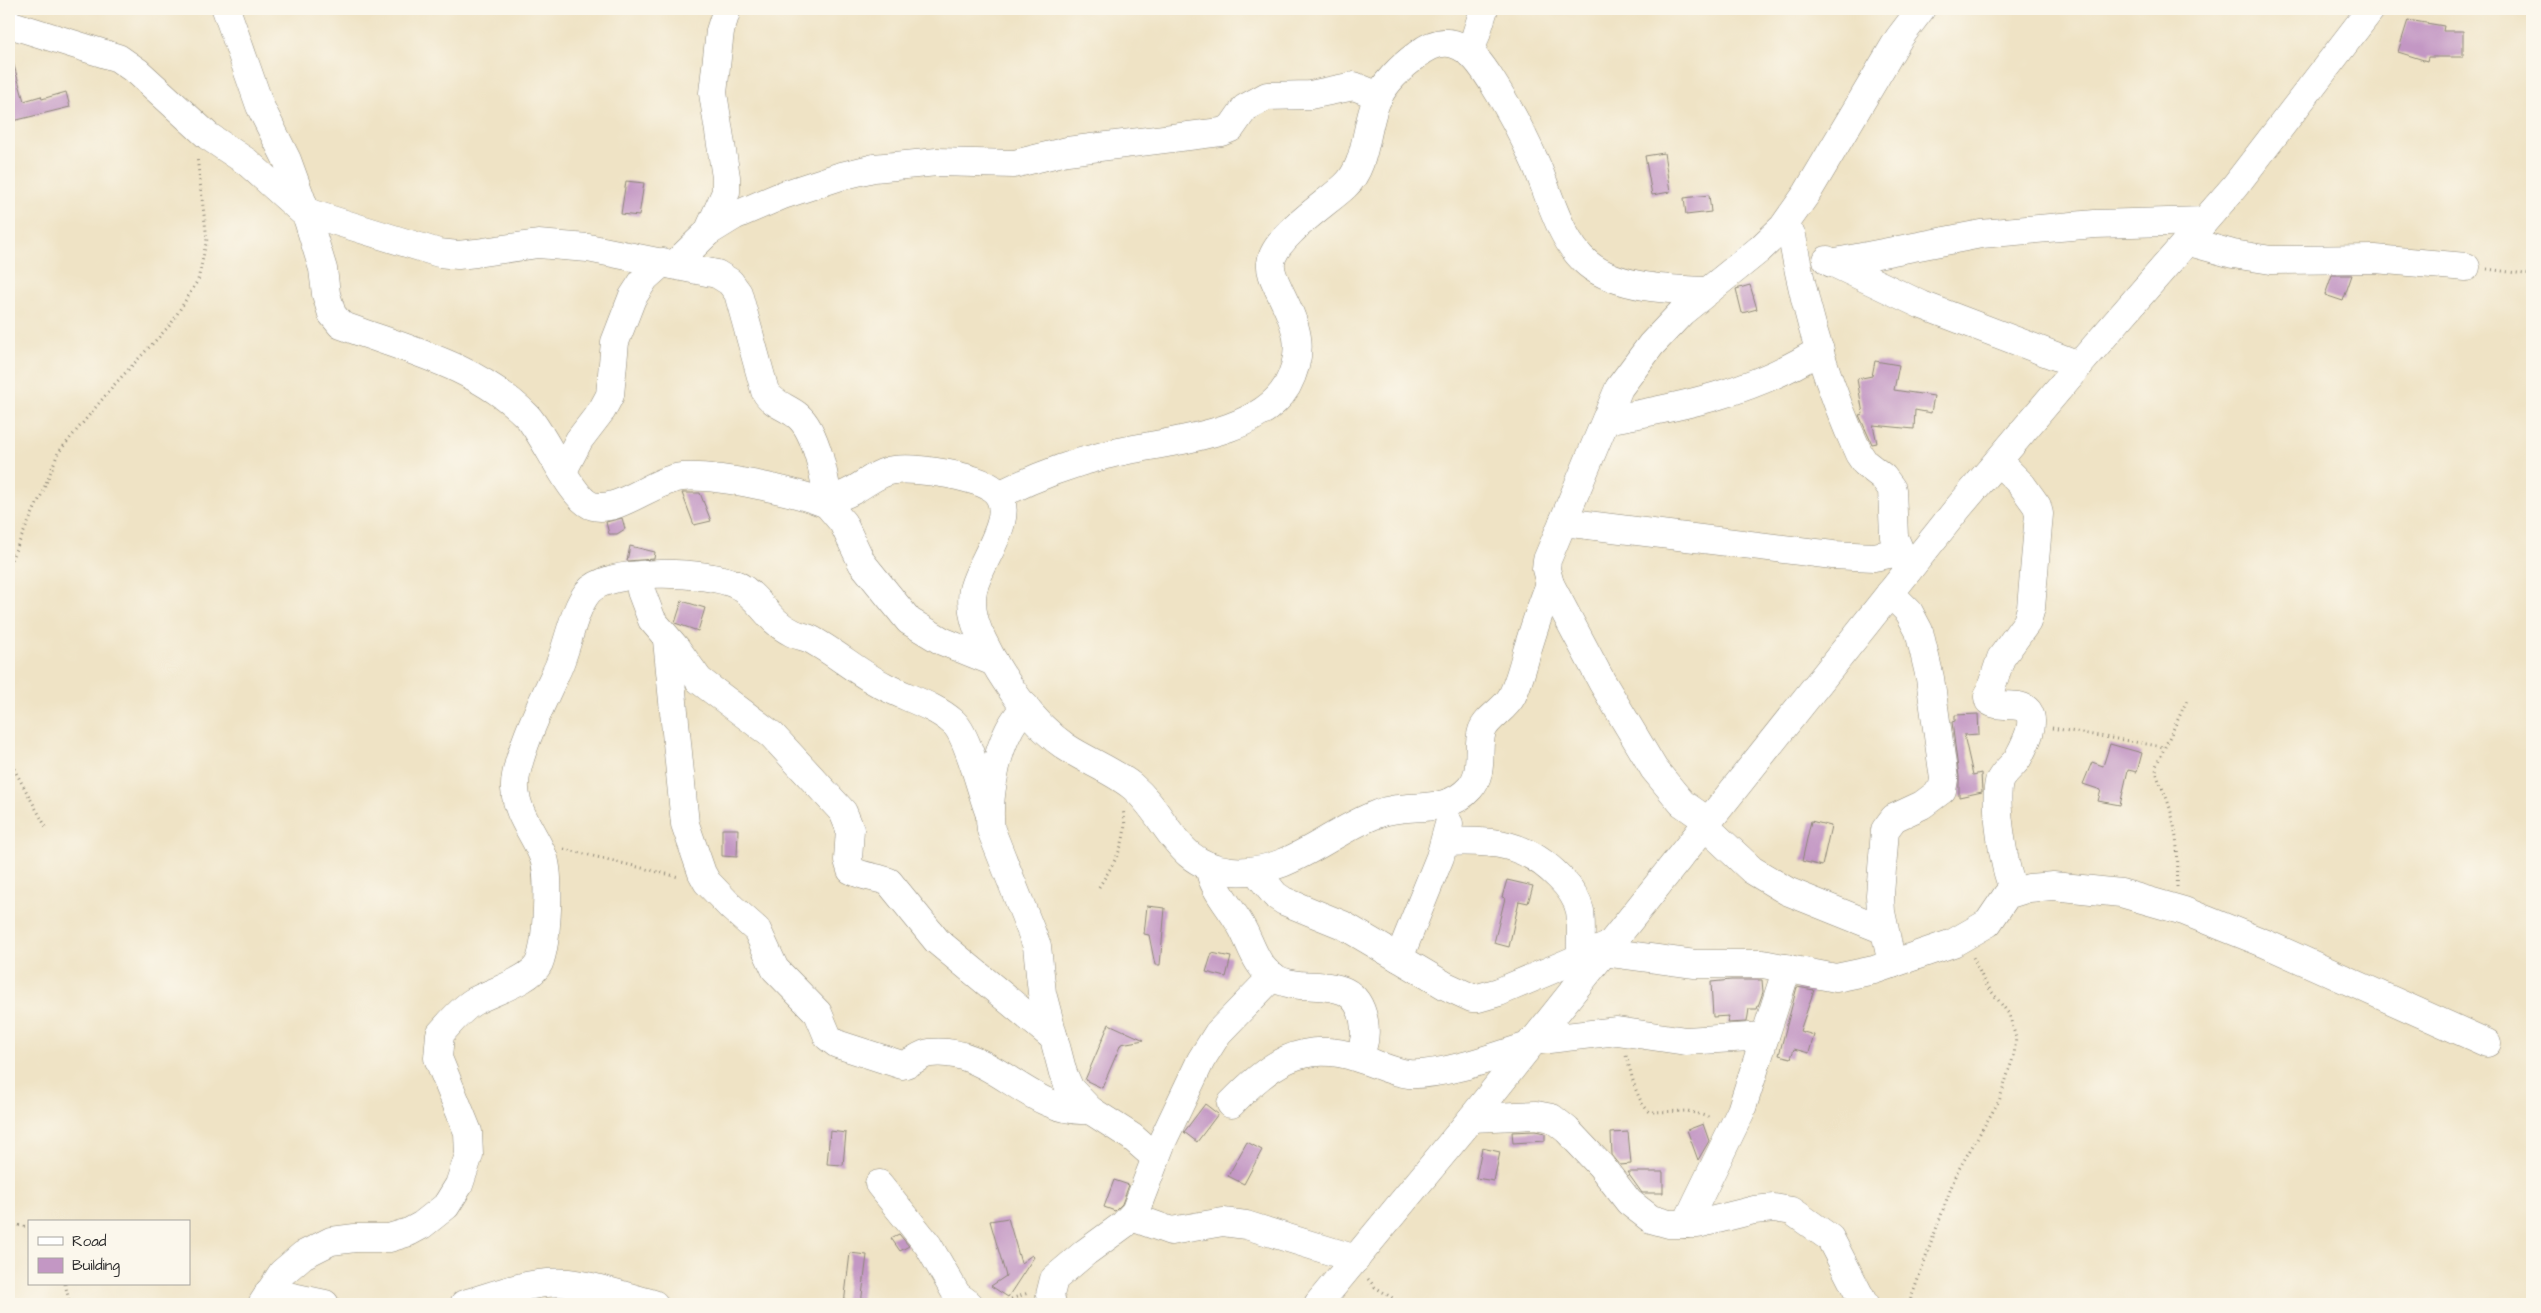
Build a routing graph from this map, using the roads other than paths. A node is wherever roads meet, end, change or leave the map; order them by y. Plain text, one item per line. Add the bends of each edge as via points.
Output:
1 (226, 9) edge
2 (727, 9) edge
3 (1484, 9) edge
4 (1921, 9) edge
5 (2371, 9) edge
6 (9, 24) edge
7 (1470, 54) junction
8 (1379, 96) junction
9 (307, 214) junction
10 (2204, 222) junction
11 (1787, 231) junction
12 (708, 232) junction
13 (2186, 242) junction
14 (669, 263) junction
15 (1831, 263) junction
16 (2466, 267) road end
17 (1708, 291) junction
18 (1820, 350) junction
19 (2079, 364) junction
20 (1606, 420) junction
21 (1998, 460) junction
22 (563, 471) junction
23 (999, 495) junction
24 (827, 504) junction
25 (1563, 522) junction
26 (1904, 561) junction
27 (644, 576) junction
28 (1550, 584) junction
29 (1890, 593) junction
30 (667, 640) junction
31 (994, 662) junction
32 (1024, 706) junction
33 (1459, 798) junction
34 (988, 812) junction
35 (1707, 824) junction
36 (1445, 842) junction
37 (1209, 866) junction
38 (1252, 871) junction
39 (2015, 891) junction
40 (1884, 930) junction
41 (1597, 951) junction
42 (1399, 958) junction
43 (1892, 964) junction
44 (1787, 968) junction
45 (1273, 976) junction
46 (1765, 1036) junction
47 (1054, 1038) junction
48 (2487, 1043) dead end
49 (1530, 1044) junction
50 (1357, 1057) junction
51 (1231, 1104) dead end
52 (1090, 1110) junction
53 (1472, 1118) junction
54 (1156, 1158) junction
55 (879, 1184) dead end
56 (1132, 1217) junction
57 (1686, 1224) junction
58 (1358, 1256) junction
59 (1051, 1296) edge
60 (266, 1298) edge
61 (325, 1304) edge
62 (464, 1304) edge
63 (654, 1304) edge
64 (969, 1304) edge
65 (1318, 1304) edge
66 (1864, 1304) edge

1 - 9 street via 260,106 287,160
2 - 12 street via 720,31 713,93 726,192
3 - 7 street
4 - 11 street via 1899,38
5 - 10 street
6 - 9 street via 118,58 138,72 208,136 247,162
7 - 8 street via 1455,44 1429,47 1400,71
7 - 17 street via 1497,90 1535,161 1567,237 1578,255 1601,272 1622,280 1674,290
8 - 12 street via 1354,86 1310,95 1268,96 1245,108 1231,128 1221,132 1067,152 1014,164 937,162 874,168 783,195 734,216
8 - 23 street via 1355,175 1275,250 1271,262 1273,278 1294,320 1298,359 1274,401 1260,413 1226,428 1082,461
9 - 14 street via 458,255 538,244
9 - 22 street via 332,314 341,325 438,360 484,384 526,416 542,435
10 - 13 street
10 - 15 street via 2095,224 1981,234
11 - 15 street
11 - 17 street
11 - 18 street
12 - 14 street
13 - 16 street via 2272,260 2376,259
13 - 19 street
14 - 22 street via 645,278 632,298 615,342 610,395 579,440
14 - 24 street via 717,274 730,282 738,293 765,391 772,401 799,417 808,428 827,487
15 - 19 street via 1922,305
17 - 20 street via 1682,312 1651,345 1619,388
18 - 20 street via 1788,370 1747,387
18 - 26 street via 1844,421 1860,454 1892,489 1894,538
19 - 21 street
20 - 25 street
21 - 26 street
21 - 39 street via 2031,497 2039,514 2031,608 2027,622 2001,658 1988,697 1996,706 2019,706 2027,710 2032,724 2018,758 2000,781 1998,799 2010,882
22 - 24 street via 581,499 594,507 610,506 682,477 731,481 806,496
23 - 24 street via 990,486 975,480 907,469 879,473
23 - 31 street via 1003,522 983,561 973,591 973,613 981,639
24 - 31 street via 843,523 862,563 909,621 942,641
25 - 26 street
25 - 28 street via 1547,560
26 - 29 street
27 - 30 street via 641,590 645,604
27 - 34 street via 696,576 736,584 748,591 782,628 810,640 858,672 953,722 963,735
27 - 60 street via 601,582 582,600 516,774 518,805 544,857 548,882 547,914 538,964 524,978 472,1003 440,1034 438,1058 468,1132 469,1155 459,1185 446,1206 422,1225 389,1238 331,1241 303,1255 282,1273
28 - 33 street via 1517,684 1508,704 1485,726 1481,734 1477,776
28 - 35 street via 1602,682 1654,769 1682,803
29 - 35 street
29 - 40 street via 1915,620 1922,639 1944,779 1942,790 1922,805 1894,818 1885,830 1880,886
30 - 47 street via 699,680 772,735 843,812 850,829 848,860 851,870 889,882 937,941
30 - 52 street via 685,824 707,882 757,930 775,969 818,1013 828,1036 837,1044 902,1065 928,1053 963,1056 996,1071 1034,1097 1056,1107
31 - 32 street
32 - 34 street via 1006,738
32 - 37 street via 1045,732 1132,786 1149,803 1183,851
33 - 36 street via 1452,811
33 - 38 street via 1441,807 1391,808 1350,826 1293,861
34 - 47 street via 998,851 1037,946 1042,993
35 - 40 street via 1752,870 1786,891
35 - 41 street
36 - 41 street via 1477,841 1524,850 1553,871 1572,893
36 - 42 street
37 - 38 street via 1230,871
37 - 45 street via 1210,877 1242,927 1258,960
38 - 42 street via 1256,871 1284,901 1343,924
39 - 43 street via 2001,902 1988,923 1954,943
39 - 48 street via 2053,886 2111,892 2175,908 2264,943
40 - 43 street
41 - 42 street via 1500,992 1478,998 1463,995
41 - 44 street via 1695,964 1764,964
41 - 49 street
43 - 44 street via 1836,978
44 - 46 street
45 - 50 street via 1282,981 1339,988 1349,994 1358,1004 1365,1028 1363,1046
45 - 54 street via 1218,1033 1179,1104
46 - 49 street via 1686,1041 1617,1031
46 - 57 street via 1732,1131
47 - 52 street via 1070,1089
49 - 50 street via 1430,1072 1410,1074
49 - 53 street
50 - 51 street via 1319,1052 1288,1058 1257,1078
52 - 54 street via 1132,1137
53 - 57 street via 1536,1115 1552,1118 1601,1166 1629,1202 1651,1219 1668,1224
53 - 58 street
54 - 56 street
55 - 64 street via 928,1245 957,1295
56 - 58 street via 1171,1231 1222,1222 1246,1224
56 - 59 street via 1054,1279
57 - 66 street via 1754,1210 1774,1208 1792,1211 1830,1238
58 - 65 street
60 - 61 street
62 - 63 street via 550,1283 568,1283

